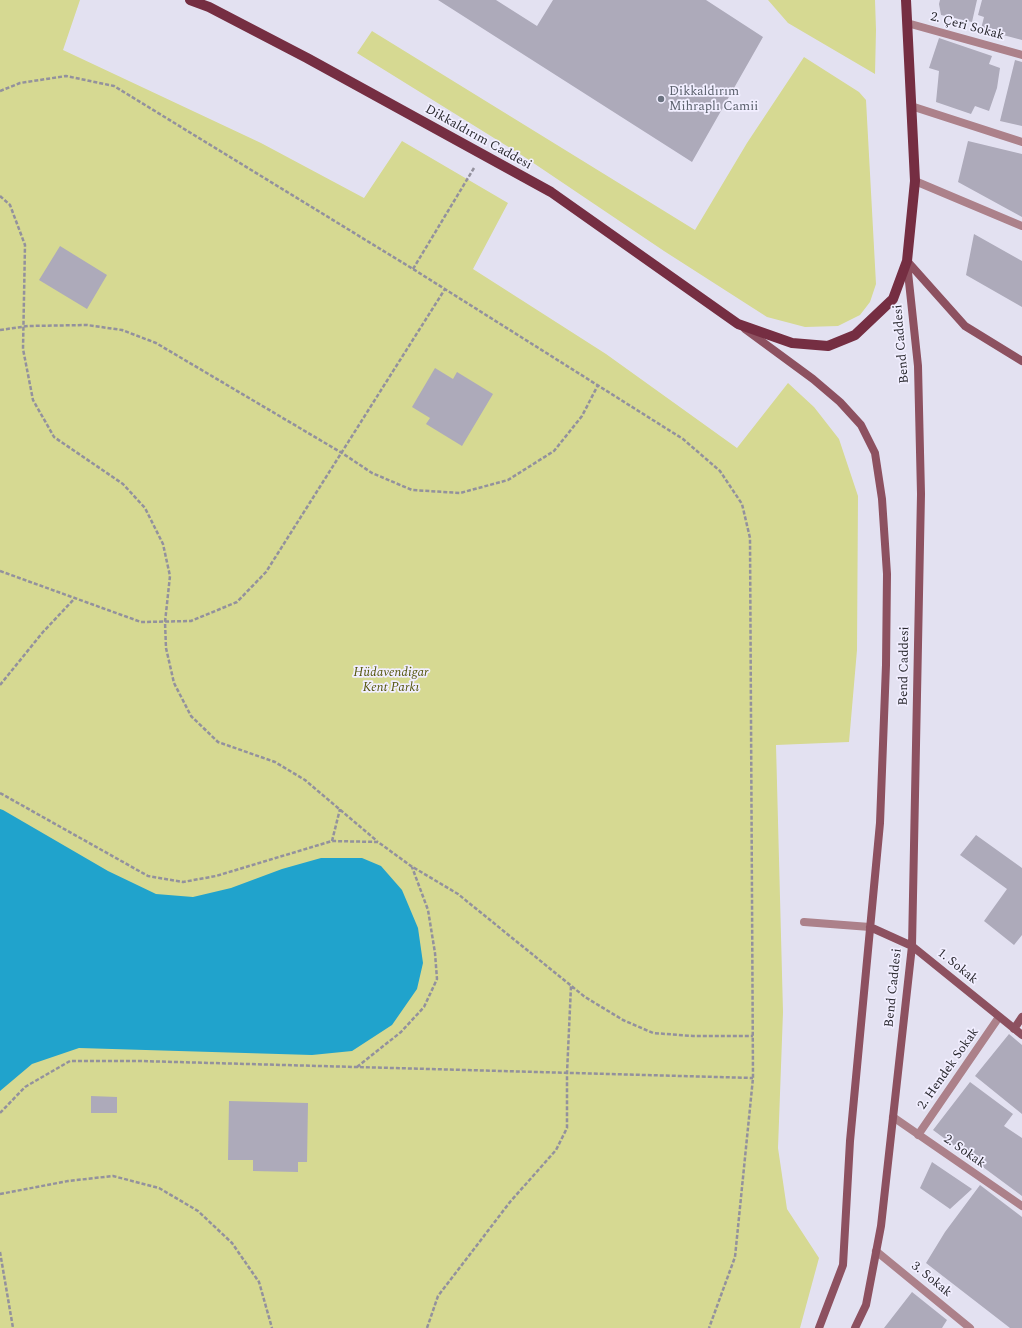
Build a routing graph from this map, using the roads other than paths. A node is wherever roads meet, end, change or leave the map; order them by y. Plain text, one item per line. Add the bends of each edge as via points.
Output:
1 (190, 0) edge
2 (906, 0) edge
3 (205, 3) edge
4 (906, 23) junction
5 (1022, 55) edge
6 (911, 106) junction
7 (1022, 142) edge
8 (915, 181) junction
9 (1022, 226) edge
10 (907, 261) junction
11 (738, 324) junction
12 (1022, 361) edge
13 (804, 922) dead end
14 (870, 927) junction
15 (912, 946) junction
16 (1000, 1017) junction
17 (1022, 1017) edge
18 (1014, 1029) junction
19 (1022, 1035) edge
20 (893, 1117) junction
21 (918, 1135) junction
22 (1022, 1206) edge
23 (876, 1252) junction
24 (819, 1328) edge
25 (855, 1328) edge
26 (970, 1328) edge

1 - 3 main road, Dikkaldırım Caddesi
2 - 4 main road, Bend Caddesi
3 - 11 main road, Dikkaldırım Caddesi via 551,192
4 - 5 street, 2. Çeri Sokak
4 - 6 main road, Bend Caddesi
6 - 7 street
6 - 8 main road, Bend Caddesi
8 - 9 street
8 - 10 main road, Bend Caddesi
10 - 11 main road, Dikkaldırım Caddesi via 893,299 855,335 828,346 792,343
10 - 12 main road via 965,326
10 - 15 main road, Bend Caddesi via 918,366 922,494
11 - 14 main road, Bend Caddesi via 840,402 861,425 875,453 882,500 887,574 887,650 880,823
13 - 14 street
14 - 15 main road, 1. Sokak
14 - 24 main road, Bend Caddesi via 850,1141 843,1265
15 - 16 main road, 1. Sokak
15 - 20 main road, Bend Caddesi
16 - 18 main road, 1. Sokak
16 - 21 street, 2. Hendek Sokak
17 - 18 main road
18 - 19 main road, 1. Sokak
20 - 21 street, 2. Sokak
20 - 23 main road, Bend Caddesi
21 - 22 street, 2. Sokak
23 - 25 main road, Bend Caddesi via 866,1305
23 - 26 street, 3. Sokak

